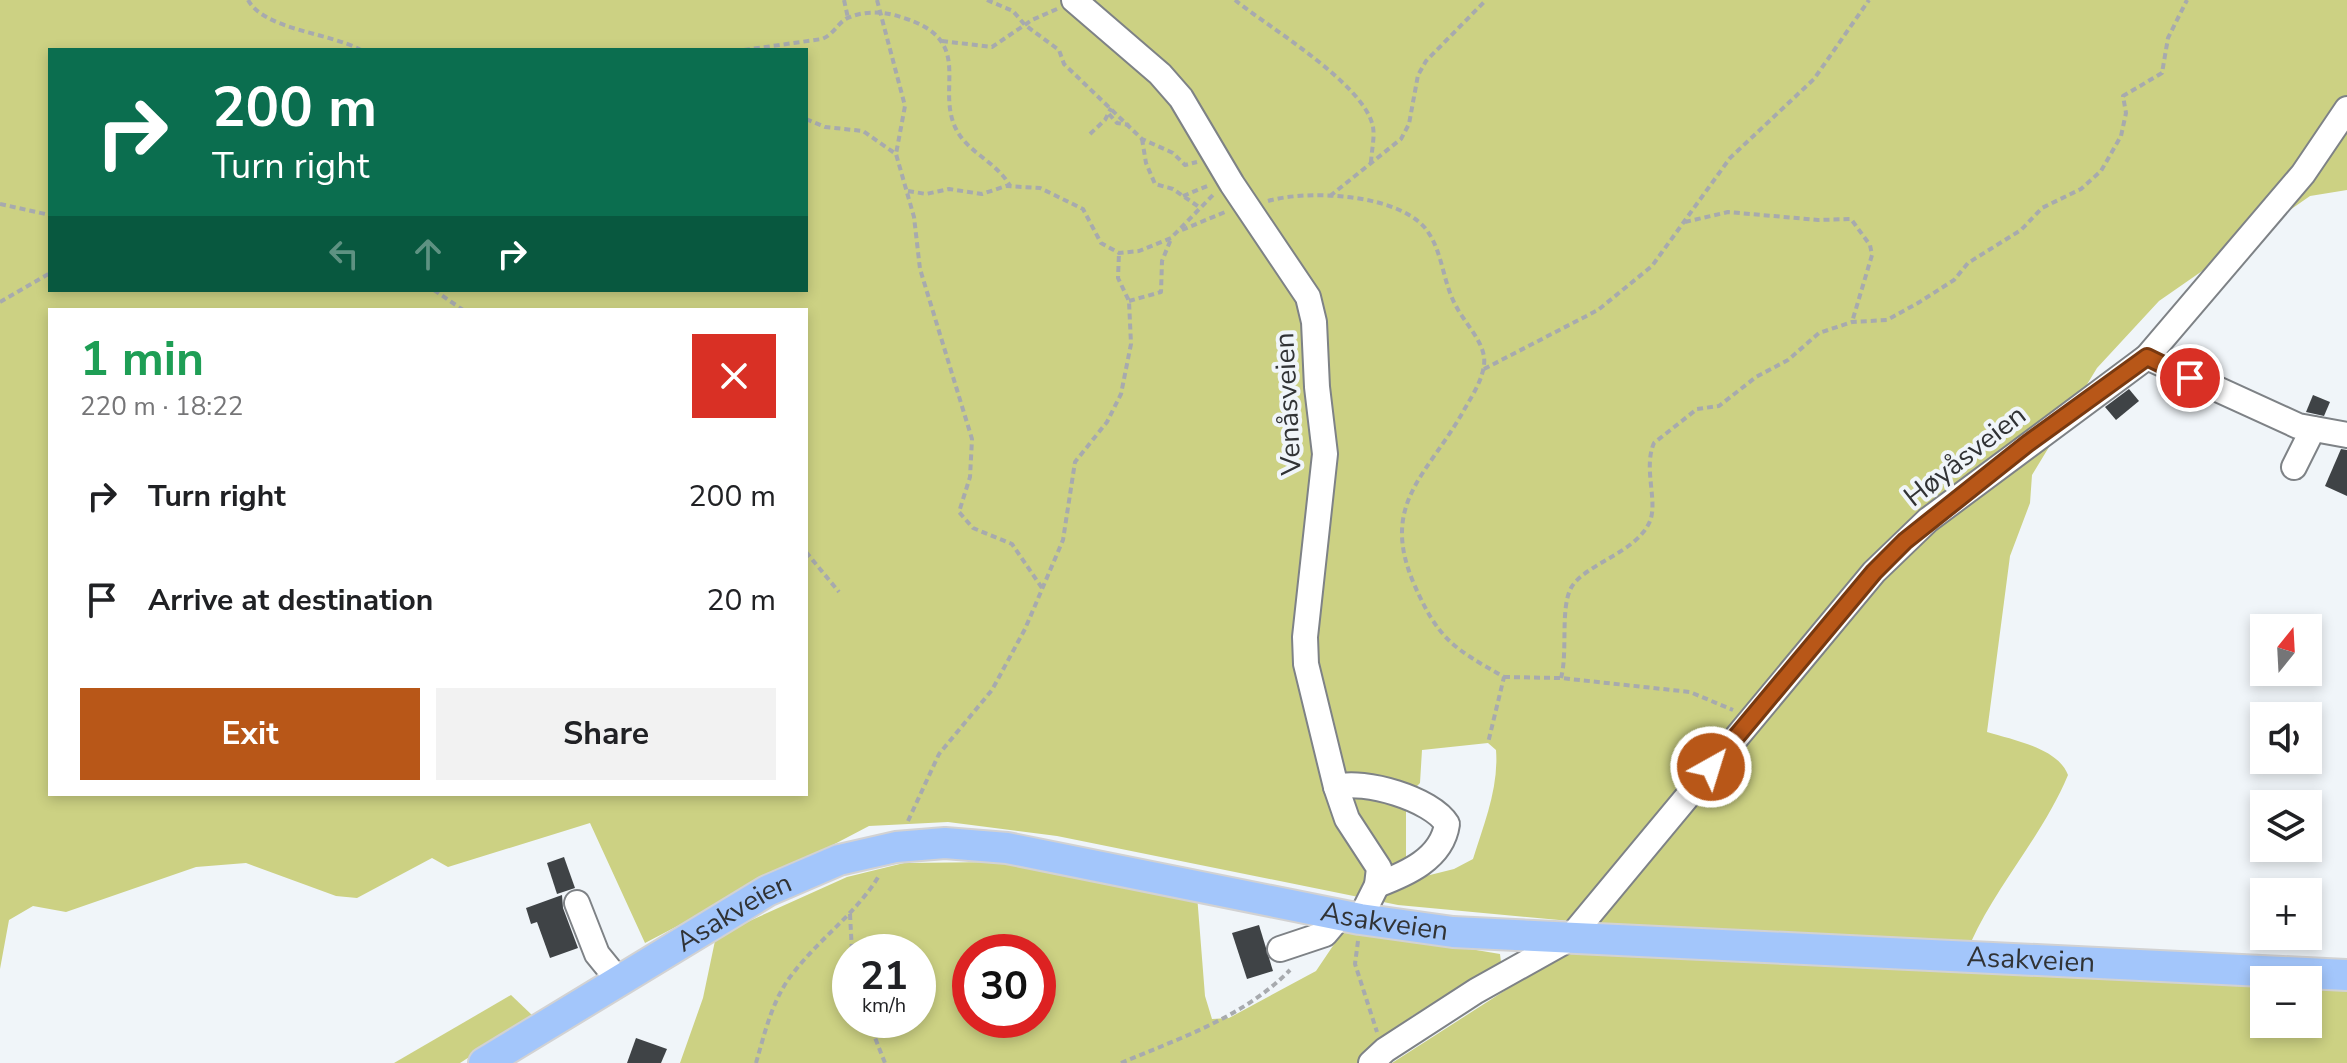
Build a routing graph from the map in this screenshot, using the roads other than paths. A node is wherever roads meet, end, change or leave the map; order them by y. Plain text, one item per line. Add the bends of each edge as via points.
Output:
1 (1070, 2) edge
2 (2347, 109) edge
3 (2147, 357) junction
4 (2313, 429) junction
5 (2347, 435) edge
6 (2294, 467) dead end
7 (1336, 787) junction
8 (1377, 885) junction
9 (577, 903) dead end
10 (1351, 916) junction
11 (1569, 939) junction
12 (1288, 957) road end
13 (2347, 975) edge
14 (619, 981) junction
15 (1378, 1057) edge
16 (484, 1063) edge

1 - 7 street, Venåsveien via 1171,86 1301,284 1314,322 1325,454 1306,664
2 - 3 street, Høyåsveien via 2303,174
3 - 4 street
3 - 11 street, Høyåsveien via 1905,541
4 - 5 street
4 - 6 street
7 - 8 street, Venåsveien via 1347,819 1379,868
7 - 8 street via 1349,784 1406,796 1440,812 1447,824 1446,834 1425,862
8 - 10 street
9 - 14 street via 597,954
10 - 11 main road, Asakveien via 1453,932
10 - 12 street
10 - 14 main road, Asakveien via 1007,848 945,843 896,847 803,874
11 - 13 main road, Asakveien
11 - 15 street via 1476,991
14 - 16 main road, Asakveien

